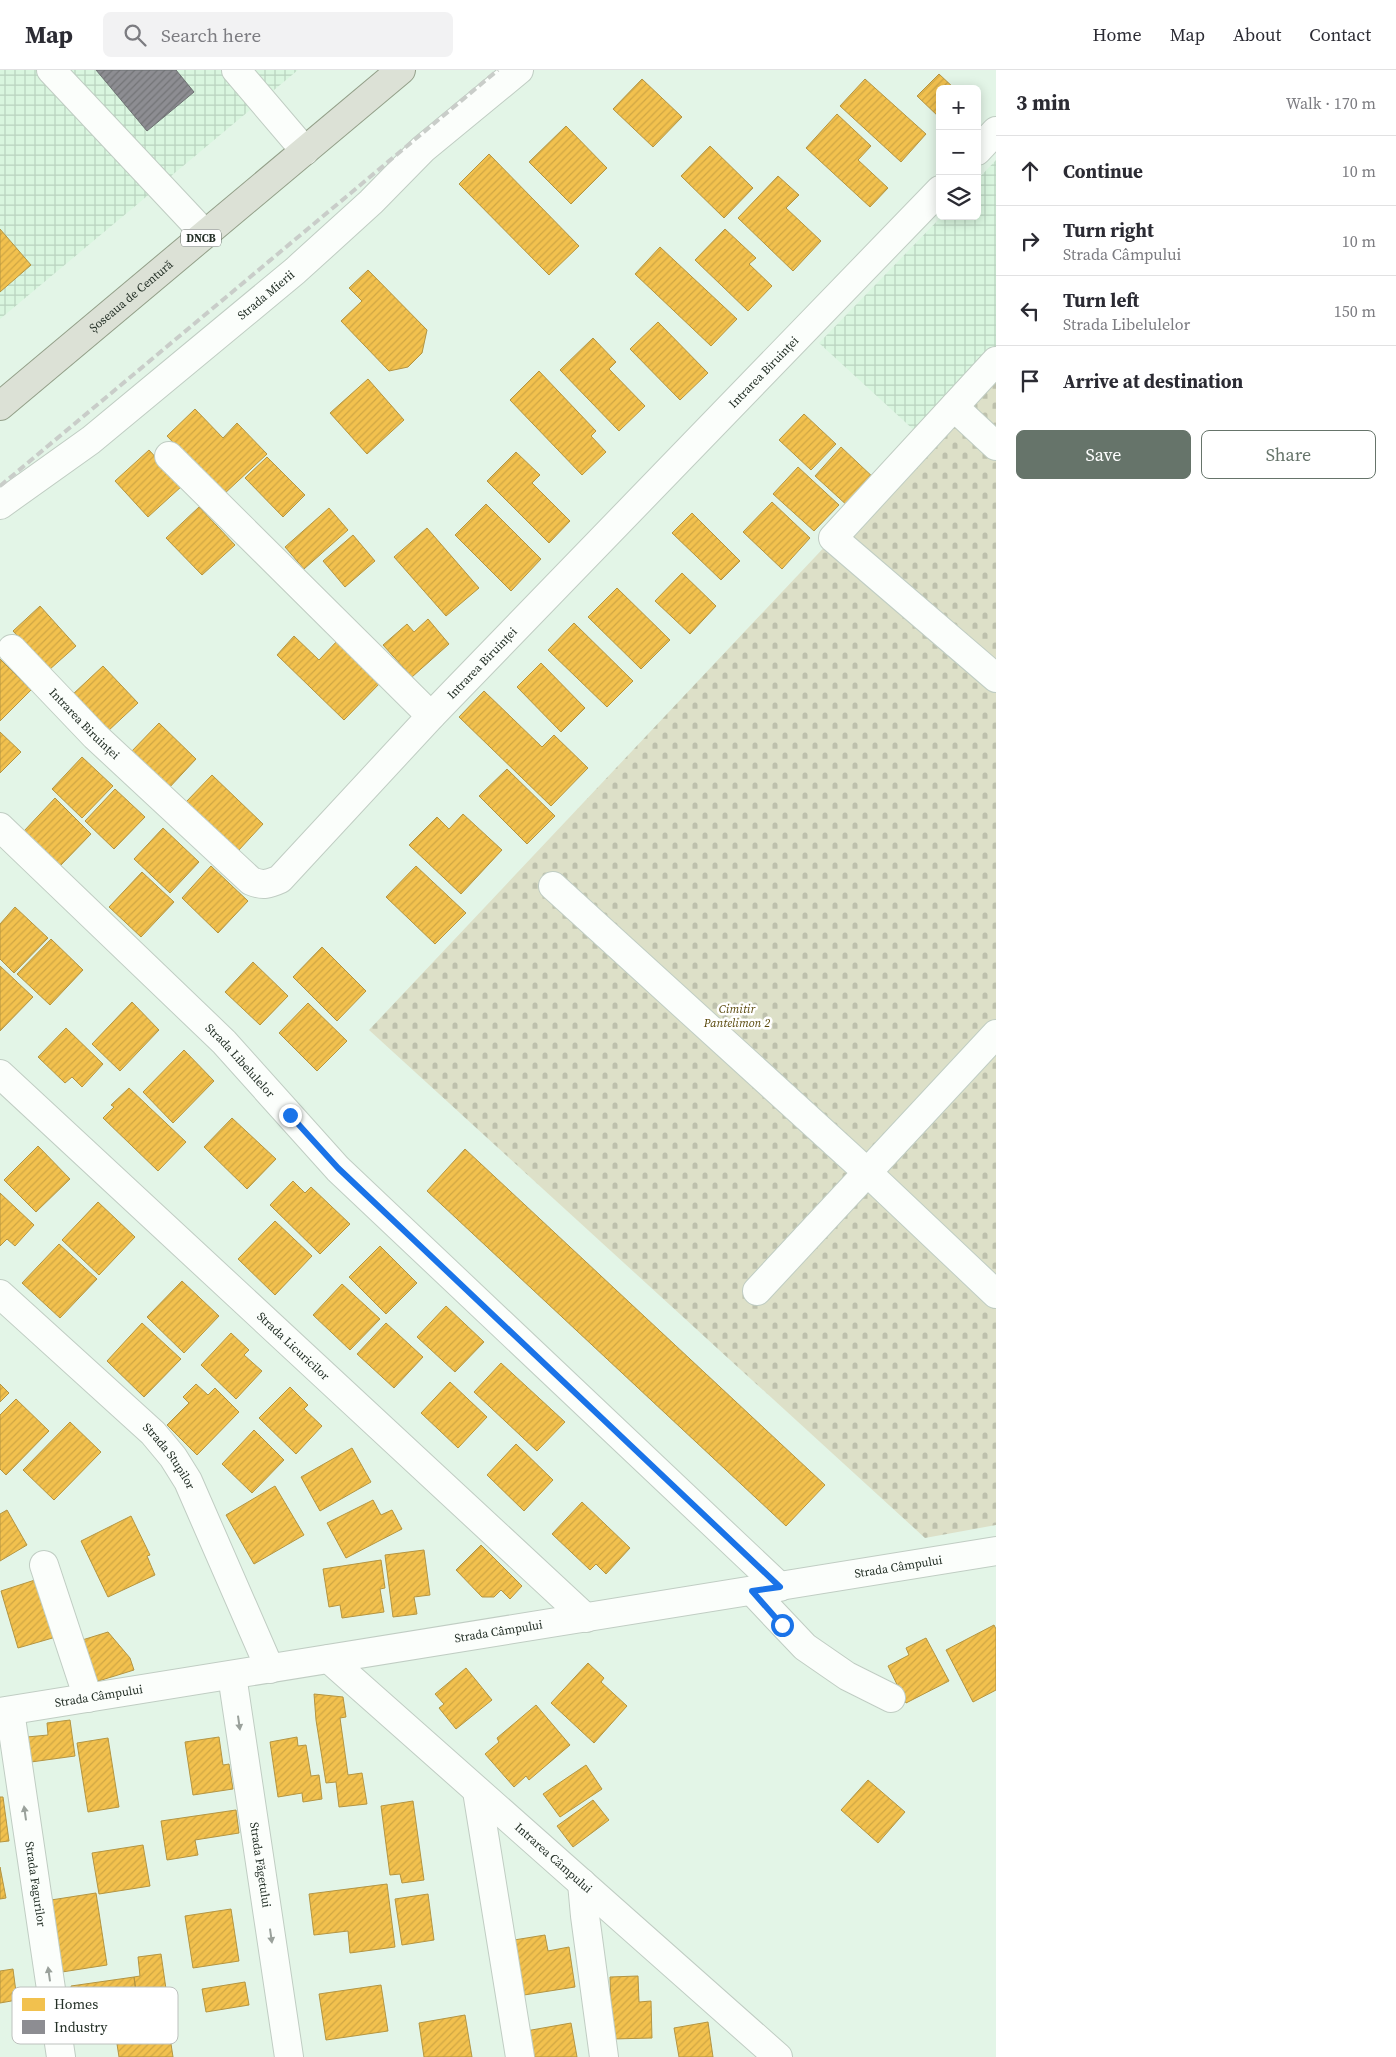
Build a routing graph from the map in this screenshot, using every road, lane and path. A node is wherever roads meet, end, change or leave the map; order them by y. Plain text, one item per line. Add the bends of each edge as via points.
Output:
1 (51, 70) edge
2 (236, 70) edge
3 (401, 70) edge
4 (519, 70) edge
5 (996, 132) edge
6 (981, 147) edge
7 (305, 151) junction
8 (936, 194) edge
9 (205, 234) junction
10 (996, 361) edge
11 (0, 406) edge
12 (954, 407) junction
13 (996, 446) edge
14 (169, 456) dead end
15 (0, 505) edge
16 (12, 650) dead end
17 (996, 678) edge
18 (431, 716) junction
19 (0, 827) edge
20 (553, 886) dead end
21 (996, 1034) edge
22 (0, 1074) edge
23 (867, 1172) junction
24 (757, 1290) dead end
25 (0, 1294) edge
26 (996, 1294) edge
27 (996, 1552) edge
28 (44, 1565) dead end
29 (780, 1587) junction
30 (752, 1591) junction
31 (586, 1618) junction
32 (329, 1659) junction
33 (270, 1669) junction
34 (232, 1675) junction
35 (88, 1698) junction
36 (891, 1698) dead end
37 (5, 1711) edge
38 (477, 1791) junction
39 (582, 1883) junction
40 (50, 1987) edge
41 (745, 2029) junction
42 (59, 2044) edge
43 (61, 2057) edge
44 (289, 2057) edge
45 (520, 2057) edge
46 (604, 2057) edge
47 (749, 2057) edge
48 (778, 2057) edge

1 - 9 street
2 - 7 street
3 - 7 main road, Șoseaua de Centură / DNCB
4 - 15 street, Strada Mierii via 423,149 296,271 91,440
5 - 6 street
7 - 9 main road, Șoseaua de Centură / DNCB
8 - 18 street, Intrarea Biruinței
9 - 11 main road, Șoseaua de Centură / DNCB
10 - 12 street
12 - 13 street
12 - 17 street via 832,538
14 - 18 street
16 - 18 street, Intrarea Biruinței via 95,736 251,881 260,885 280,878
19 - 29 street, Strada Libelulelor via 224,1042 338,1168
20 - 23 street
21 - 23 street
22 - 31 street, Strada Licuricilor
23 - 24 street
23 - 26 street
25 - 33 street, Strada Stupilor via 153,1433 173,1457 188,1481
27 - 29 street, Strada Câmpului
28 - 35 street
29 - 30 street, Strada Câmpului
30 - 31 street, Strada Câmpului
30 - 36 street via 805,1648 847,1676
31 - 32 street, Strada Câmpului
32 - 33 street, Strada Câmpului
32 - 38 street, Intrarea Câmpului
33 - 34 street, Strada Câmpului
34 - 35 street, Strada Câmpului
34 -> 44 street, Strada Făgetului
35 - 37 street, Strada Câmpului
40 -> 37 street, Strada Fagurilor
38 - 39 street, Intrarea Câmpului
38 - 45 street
39 - 41 street, Intrarea Câmpului
39 - 46 street
41 - 47 street
41 - 48 street, Intrarea Câmpului
43 -> 42 street, Strada Fagurilor

